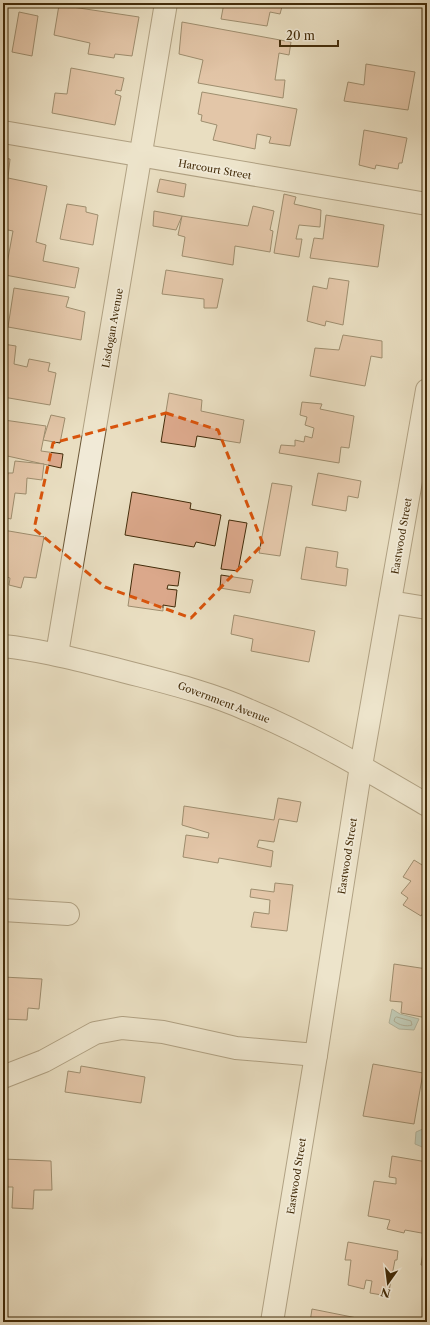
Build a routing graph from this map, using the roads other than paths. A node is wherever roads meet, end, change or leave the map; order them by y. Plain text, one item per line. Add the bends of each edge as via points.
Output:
1 (166, 3) edge
2 (3, 132) edge
3 (140, 156) junction
4 (427, 204) edge
5 (427, 390) edge
6 (390, 602) junction
7 (427, 608) edge
8 (3, 646) edge
9 (57, 654) junction
10 (360, 766) junction
11 (427, 805) edge
12 (3, 910) edge
13 (68, 914) dead end
14 (316, 1056) junction
15 (3, 1077) edge
16 (272, 1322) edge

1 - 3 street, Lisdogan Avenue
2 - 3 street, Harcourt Street
3 - 4 street, Harcourt Street
3 - 9 street, Lisdogan Avenue
5 - 6 street, Eastwood Street
6 - 7 street
6 - 10 street, Eastwood Street
8 - 9 street, Government Avenue
9 - 10 street, Government Avenue via 179,685 247,709
10 - 11 street, Government Avenue
10 - 14 street, Eastwood Street
12 - 13 street
14 - 15 street via 236,1048 163,1032 122,1028 95,1033 44,1061
14 - 16 street, Eastwood Street

